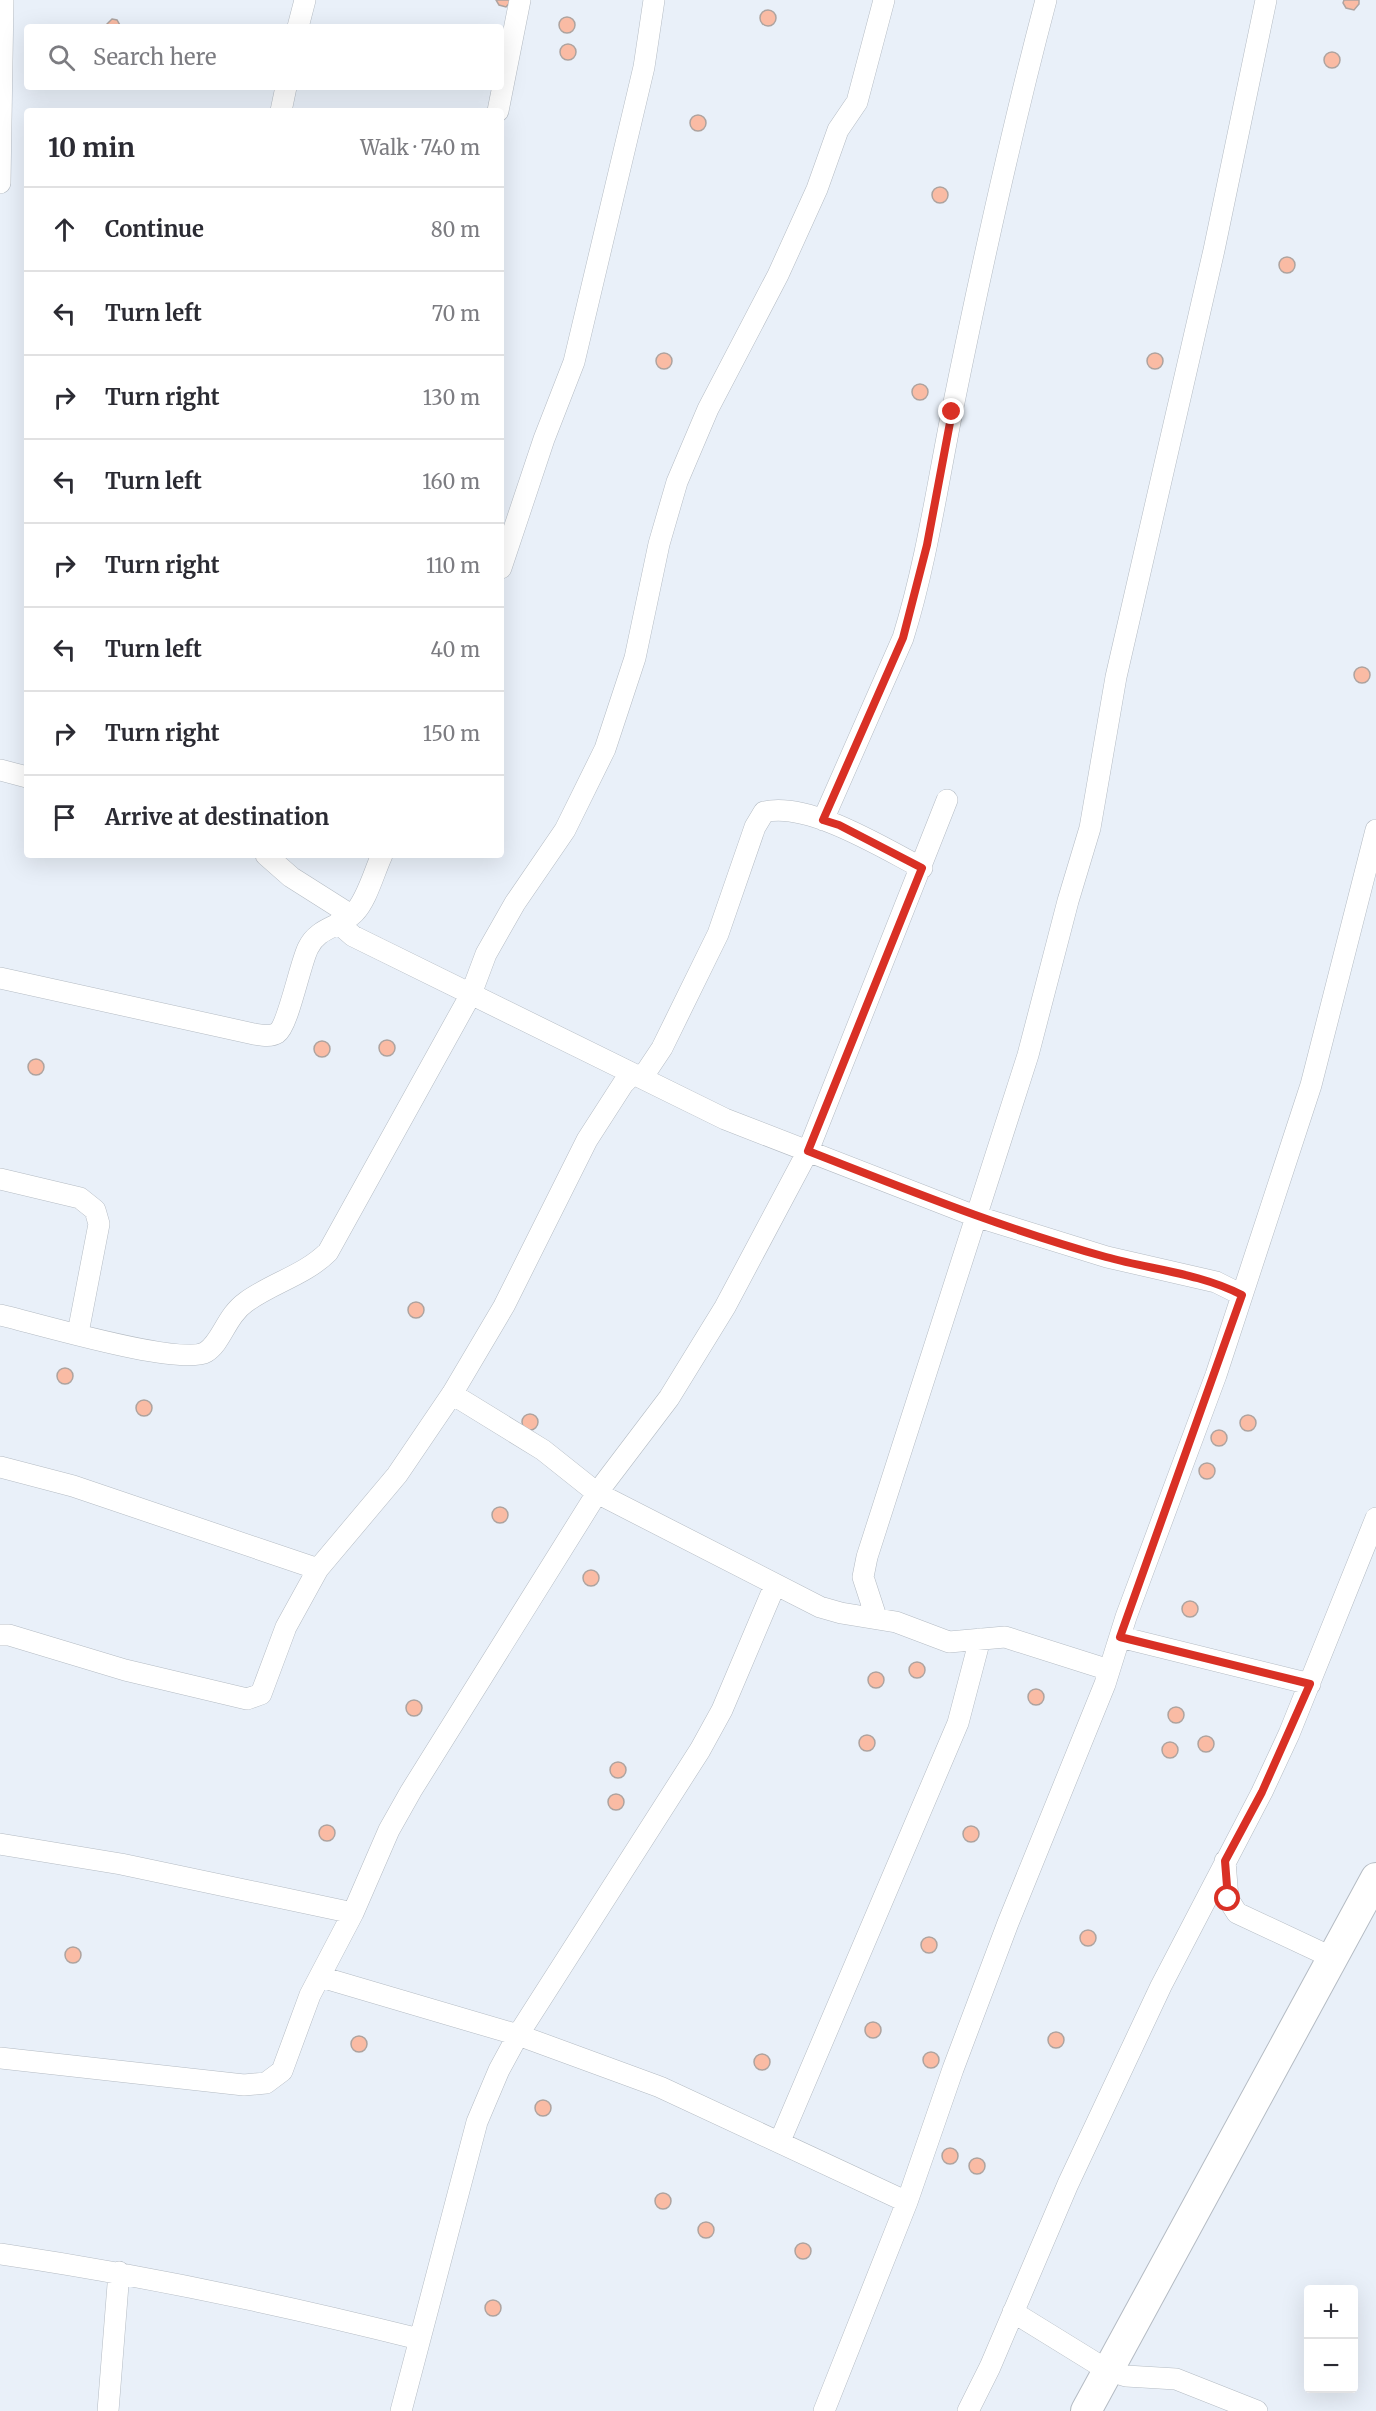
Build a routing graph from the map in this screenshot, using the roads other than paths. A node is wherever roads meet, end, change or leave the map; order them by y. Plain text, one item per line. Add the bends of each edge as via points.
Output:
1 (3, 0) edge
2 (305, 0) edge
3 (520, 0) edge
4 (654, 0) edge
5 (884, 0) edge
6 (1046, 0) edge
7 (1266, 0) edge
8 (299, 24) edge
9 (504, 81) edge
10 (285, 90) edge
11 (502, 90) edge
12 (282, 108) edge
13 (499, 108) edge
14 (0, 183) edge
15 (504, 559) edge
16 (0, 770) edge
17 (24, 776) edge
18 (947, 800) dead end
19 (823, 820) junction
20 (1376, 830) edge
21 (269, 858) edge
22 (381, 858) edge
23 (922, 868) junction
24 (345, 919) junction
25 (0, 978) edge
26 (471, 994) junction
27 (638, 1076) junction
28 (808, 1151) junction
29 (0, 1179) edge
30 (975, 1216) junction
31 (1242, 1295) junction
32 (0, 1315) edge
33 (78, 1333) junction
34 (452, 1394) junction
35 (0, 1467) edge
36 (597, 1493) junction
37 (1376, 1518) edge
38 (318, 1569) junction
39 (775, 1585) junction
40 (876, 1617) junction
41 (0, 1635) edge
42 (1120, 1637) junction
43 (980, 1639) junction
44 (1109, 1670) junction
45 (1310, 1684) junction
46 (0, 1844) edge
47 (1225, 1861) junction
48 (1376, 1878) edge
49 (353, 1913) junction
50 (1331, 1957) junction
51 (321, 1977) junction
52 (518, 2035) junction
53 (0, 2058) edge
54 (780, 2141) junction
55 (907, 2202) junction
56 (0, 2254) edge
57 (118, 2272) junction
58 (1012, 2312) junction
59 (419, 2340) junction
60 (1107, 2370) junction
61 (108, 2411) edge
62 (401, 2411) edge
63 (824, 2411) edge
64 (968, 2411) edge
65 (1086, 2411) edge
66 (1257, 2411) edge

1 - 14 street
2 - 8 street
3 - 9 street
4 - 15 street via 639,89 574,362
5 - 26 street via 857,102 838,130 817,189 778,275 708,409 678,482 658,544 635,658 605,749 565,830 486,954
6 - 19 street via 990,229 909,619
7 - 30 street via 1214,250 1116,677 1089,828 1028,1055
10 - 12 street
11 - 13 street
16 - 17 street
18 - 23 street
19 - 23 street
19 - 27 street via 775,810 764,812 755,827 717,934 662,1048
20 - 31 street via 1311,1085
21 - 24 street
22 - 24 street via 356,910
23 - 28 street
24 - 25 street via 313,938 286,1015 274,1035 254,1034
24 - 26 street via 352,936
26 - 27 street
26 - 33 street via 349,1216 318,1262 246,1302 232,1313 210,1349 197,1356 152,1352
27 - 28 street via 725,1119
27 - 34 street via 623,1084 587,1140 504,1306
28 - 30 street
28 - 36 street via 725,1307 669,1398
29 - 33 street via 80,1198 95,1210 99,1224
30 - 31 street via 1107,1257 1216,1282
30 - 40 street via 862,1577
31 - 42 street
32 - 33 street
34 - 36 street via 543,1450
34 - 38 street via 397,1475
35 - 38 street via 73,1486
36 - 39 street
36 - 49 street via 411,1791 389,1830
37 - 45 street
38 - 41 street via 286,1627 266,1689 254,1699 125,1670
39 - 40 street via 842,1613
39 - 52 street via 722,1710 700,1750
40 - 43 street via 949,1642
42 - 44 street
42 - 45 street
43 - 44 street via 1005,1637
43 - 54 street via 958,1723
44 - 55 street via 957,2059
45 - 47 street via 1262,1792
46 - 49 street via 121,1864
47 - 50 street via 1228,1899 1237,1913
47 - 58 street via 1077,2163
48 - 50 street
49 - 51 street
50 - 60 street
51 - 52 street
51 - 53 street via 310,1995 282,2071 266,2083 226,2083
52 - 54 street via 660,2087
52 - 59 street via 477,2122
54 - 55 street
55 - 63 street
56 - 57 street
57 - 59 street via 289,2306
57 - 61 street
58 - 60 street
58 - 64 street
59 - 62 street
60 - 65 street
60 - 66 street via 1126,2376 1176,2379

